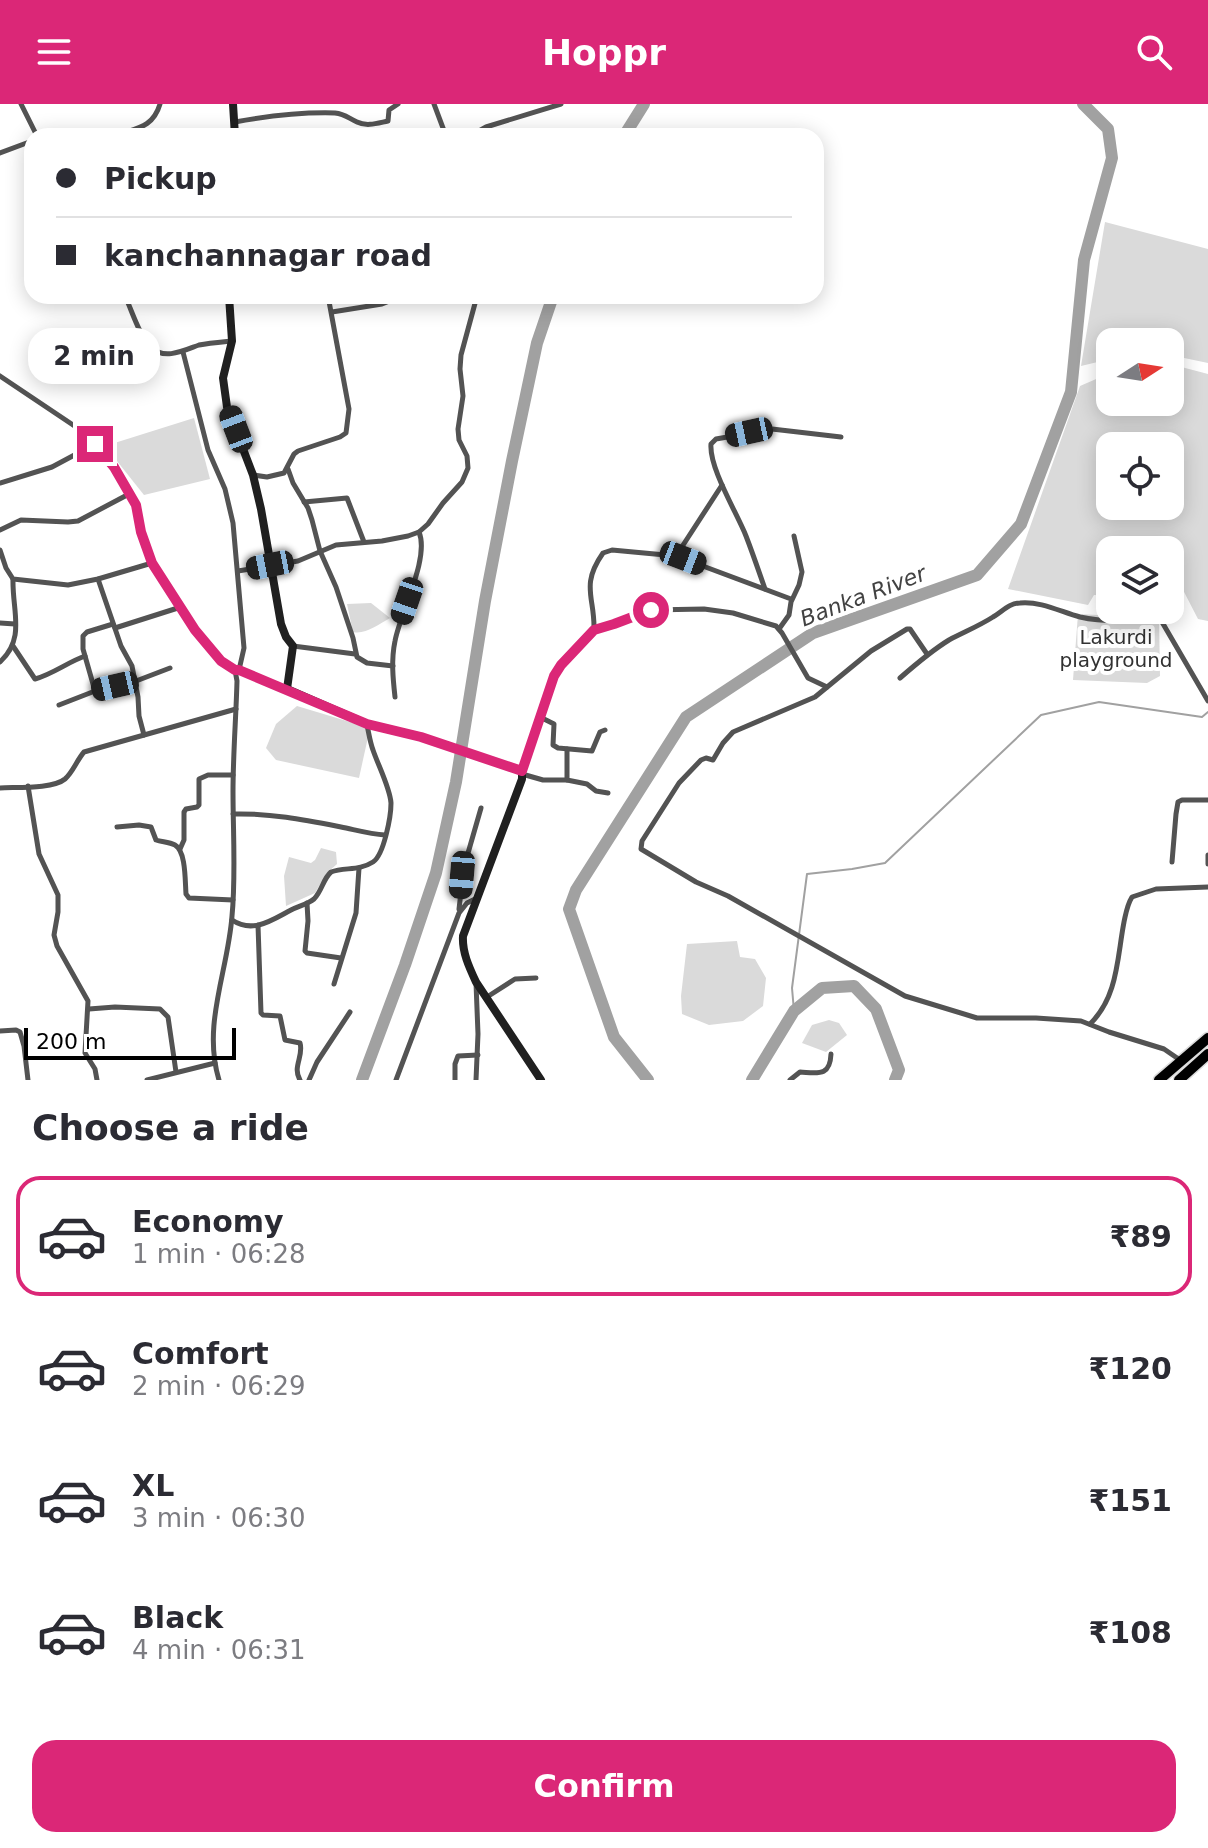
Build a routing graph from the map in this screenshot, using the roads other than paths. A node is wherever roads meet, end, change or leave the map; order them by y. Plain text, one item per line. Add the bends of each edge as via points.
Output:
1 (21, 104) edge
2 (160, 104) edge
3 (233, 104) edge
4 (398, 104) edge
5 (434, 104) edge
6 (561, 104) edge
7 (234, 122) junction
8 (33, 128) edge
9 (138, 128) edge
10 (234, 128) edge
11 (443, 128) edge
12 (484, 128) edge
13 (24, 144) edge
14 (0, 153) edge
15 (128, 304) edge
16 (230, 304) edge
17 (330, 304) edge
18 (382, 304) edge
19 (475, 304) edge
20 (332, 312) junction
21 (232, 341) junction
22 (183, 352) junction
23 (0, 376) edge
24 (841, 437) dead end
25 (95, 444) junction
26 (288, 468) junction
27 (253, 475) junction
28 (0, 483) edge
29 (723, 484) junction
30 (129, 494) junction
31 (304, 502) junction
32 (0, 530) edge
33 (419, 532) junction
34 (794, 536) dead end
35 (364, 542) junction
36 (0, 550) edge
37 (320, 551) junction
38 (676, 556) junction
39 (152, 563) junction
40 (270, 565) junction
41 (238, 571) junction
42 (13, 579) junction
43 (98, 579) junction
44 (765, 589) junction
45 (791, 599) junction
46 (181, 607) junction
47 (1096, 619) edge
48 (0, 623) edge
49 (15, 624) junction
50 (1163, 624) edge
51 (114, 626) junction
52 (782, 629) junction
53 (594, 630) junction
54 (13, 646) junction
55 (293, 646) junction
56 (355, 654) junction
57 (927, 654) junction
58 (85, 656) junction
59 (0, 662) edge
60 (393, 666) junction
61 (170, 668) dead end
62 (237, 670) junction
63 (900, 678) dead end
64 (136, 681) junction
65 (828, 687) junction
66 (287, 689) junction
67 (95, 691) junction
68 (395, 697) dead end
69 (1208, 701) edge
70 (59, 705) dead end
71 (236, 709) junction
72 (540, 717) junction
73 (367, 724) junction
74 (605, 730) dead end
75 (144, 735) junction
76 (567, 749) junction
77 (522, 772) junction
78 (233, 775) junction
79 (567, 780) junction
80 (28, 786) junction
81 (0, 788) edge
82 (608, 793) dead end
83 (1208, 800) edge
84 (481, 808) dead end
85 (233, 814) junction
86 (117, 827) dead end
87 (385, 835) junction
88 (180, 849) junction
89 (1208, 855) edge
90 (1172, 862) dead end
91 (1208, 864) edge
92 (359, 868) junction
93 (1208, 887) edge
94 (478, 898) junction
95 (233, 900) junction
96 (307, 903) junction
97 (459, 913) junction
98 (232, 920) junction
99 (258, 925) junction
100 (341, 958) junction
101 (536, 978) dead end
102 (476, 982) junction
103 (334, 984) dead end
104 (486, 997) junction
105 (89, 1009) junction
106 (350, 1012) dead end
107 (1090, 1024) junction
108 (0, 1031) edge
109 (1208, 1038) edge
110 (831, 1054) dead end
111 (1208, 1054) edge
112 (478, 1055) junction
113 (1180, 1061) junction
114 (215, 1063) junction
115 (176, 1072) junction
116 (536, 1079) edge
117 (28, 1080) edge
118 (97, 1080) edge
119 (147, 1080) edge
120 (219, 1080) edge
121 (300, 1080) edge
122 (309, 1080) edge
123 (396, 1080) edge
124 (455, 1080) edge
125 (476, 1080) edge
126 (790, 1080) edge
127 (1159, 1080) edge
128 (1179, 1080) edge

1 - 8 street
2 - 9 street via 149,124
3 - 7 main road
4 - 7 street via 389,110 388,121 374,124 359,123 346,114 321,113
5 - 11 street
6 - 12 street
7 - 10 main road
13 - 14 street
15 - 22 street via 152,349
16 - 21 main road
17 - 20 street
18 - 20 street
19 - 33 street via 460,369 458,429 468,468
20 - 26 street via 349,409 346,433 298,451
21 - 22 street
21 - 27 main road via 223,378 227,407
22 - 41 street via 208,450 229,504
23 - 25 street
24 - 29 street via 772,429 716,439 711,450
25 - 28 street via 52,467
25 - 30 street
26 - 27 street via 278,476
26 - 31 street
27 - 40 main road
29 - 38 street
29 - 44 street
30 - 32 street via 78,521 21,520
30 - 39 street
31 - 35 street via 347,498
31 - 37 street
33 - 35 street
33 - 60 street via 423,546 395,637
34 - 45 street via 802,572
35 - 37 street
36 - 42 street
37 - 40 street
37 - 56 street
38 - 44 street
38 - 53 street via 603,553 590,582
39 - 43 street
39 - 46 street
40 - 41 street
40 - 55 main road via 281,624
41 - 62 street via 244,648
42 - 43 street via 68,585
42 - 49 street
43 - 51 street
44 - 45 street
45 - 52 street
46 - 51 street
46 - 62 street via 211,650
47 - 57 street via 1018,602
48 - 49 street
49 - 54 street
50 - 69 street
51 - 58 street via 84,634
51 - 64 street
52 - 53 street via 733,613 678,608 651,610
52 - 65 street via 808,678
53 - 72 street via 557,671
54 - 58 street via 35,679
54 - 59 street
55 - 56 street
55 - 66 main road
56 - 60 street via 361,661
57 - 63 street
57 - 65 street via 907,629
58 - 67 street
60 - 68 street
61 - 64 street
62 - 66 street
62 - 71 street
64 - 67 street
64 - 75 street
65 - 107 street via 806,702 733,732 713,760 701,760 679,783 641,845 644,852 913,999 977,1018 1059,1018
66 - 73 main road
67 - 70 street
71 - 75 street
71 - 78 street
72 - 76 street via 554,724 553,745
72 - 77 street
73 - 77 main road
73 - 87 street via 391,804
74 - 76 street via 592,751
75 - 80 street via 84,752 60,782
76 - 79 street
77 - 79 street via 543,780
77 - 94 main road
78 - 85 street
78 - 88 street via 199,779 199,805 184,812
79 - 82 street
80 - 81 street
80 - 105 street via 39,854 58,895 57,946 85,992
83 - 90 street via 1178,802
84 - 97 street via 464,867
85 - 87 street via 296,818
85 - 95 street
86 - 88 street via 151,827 156,840
87 - 92 street via 378,857
88 - 95 street via 189,898
89 - 91 street
92 - 96 street via 328,874
92 - 100 street via 356,913
93 - 107 street via 1156,889 1132,897 1118,970 1100,1015
94 - 97 street
94 - 102 main road via 463,936
95 - 98 street
96 - 99 street
96 - 100 street via 305,951
97 - 123 street
98 - 99 street
98 - 114 street via 215,1015
99 - 121 street via 261,1013 280,1016 285,1040 300,1043
100 - 103 street
101 - 104 street via 515,979
102 - 104 main road
102 - 112 street
104 - 116 main road
105 - 115 street via 160,1009 168,1017
105 - 118 street via 85,1053
106 - 122 street
107 - 113 street via 1164,1049
108 - 117 street via 20,1032
109 - 113 highway
110 - 126 street via 829,1067 814,1074 800,1072
111 - 128 highway
112 - 124 street via 458,1056
112 - 125 street
113 - 127 highway
114 - 115 street
114 - 120 street
115 - 119 street

